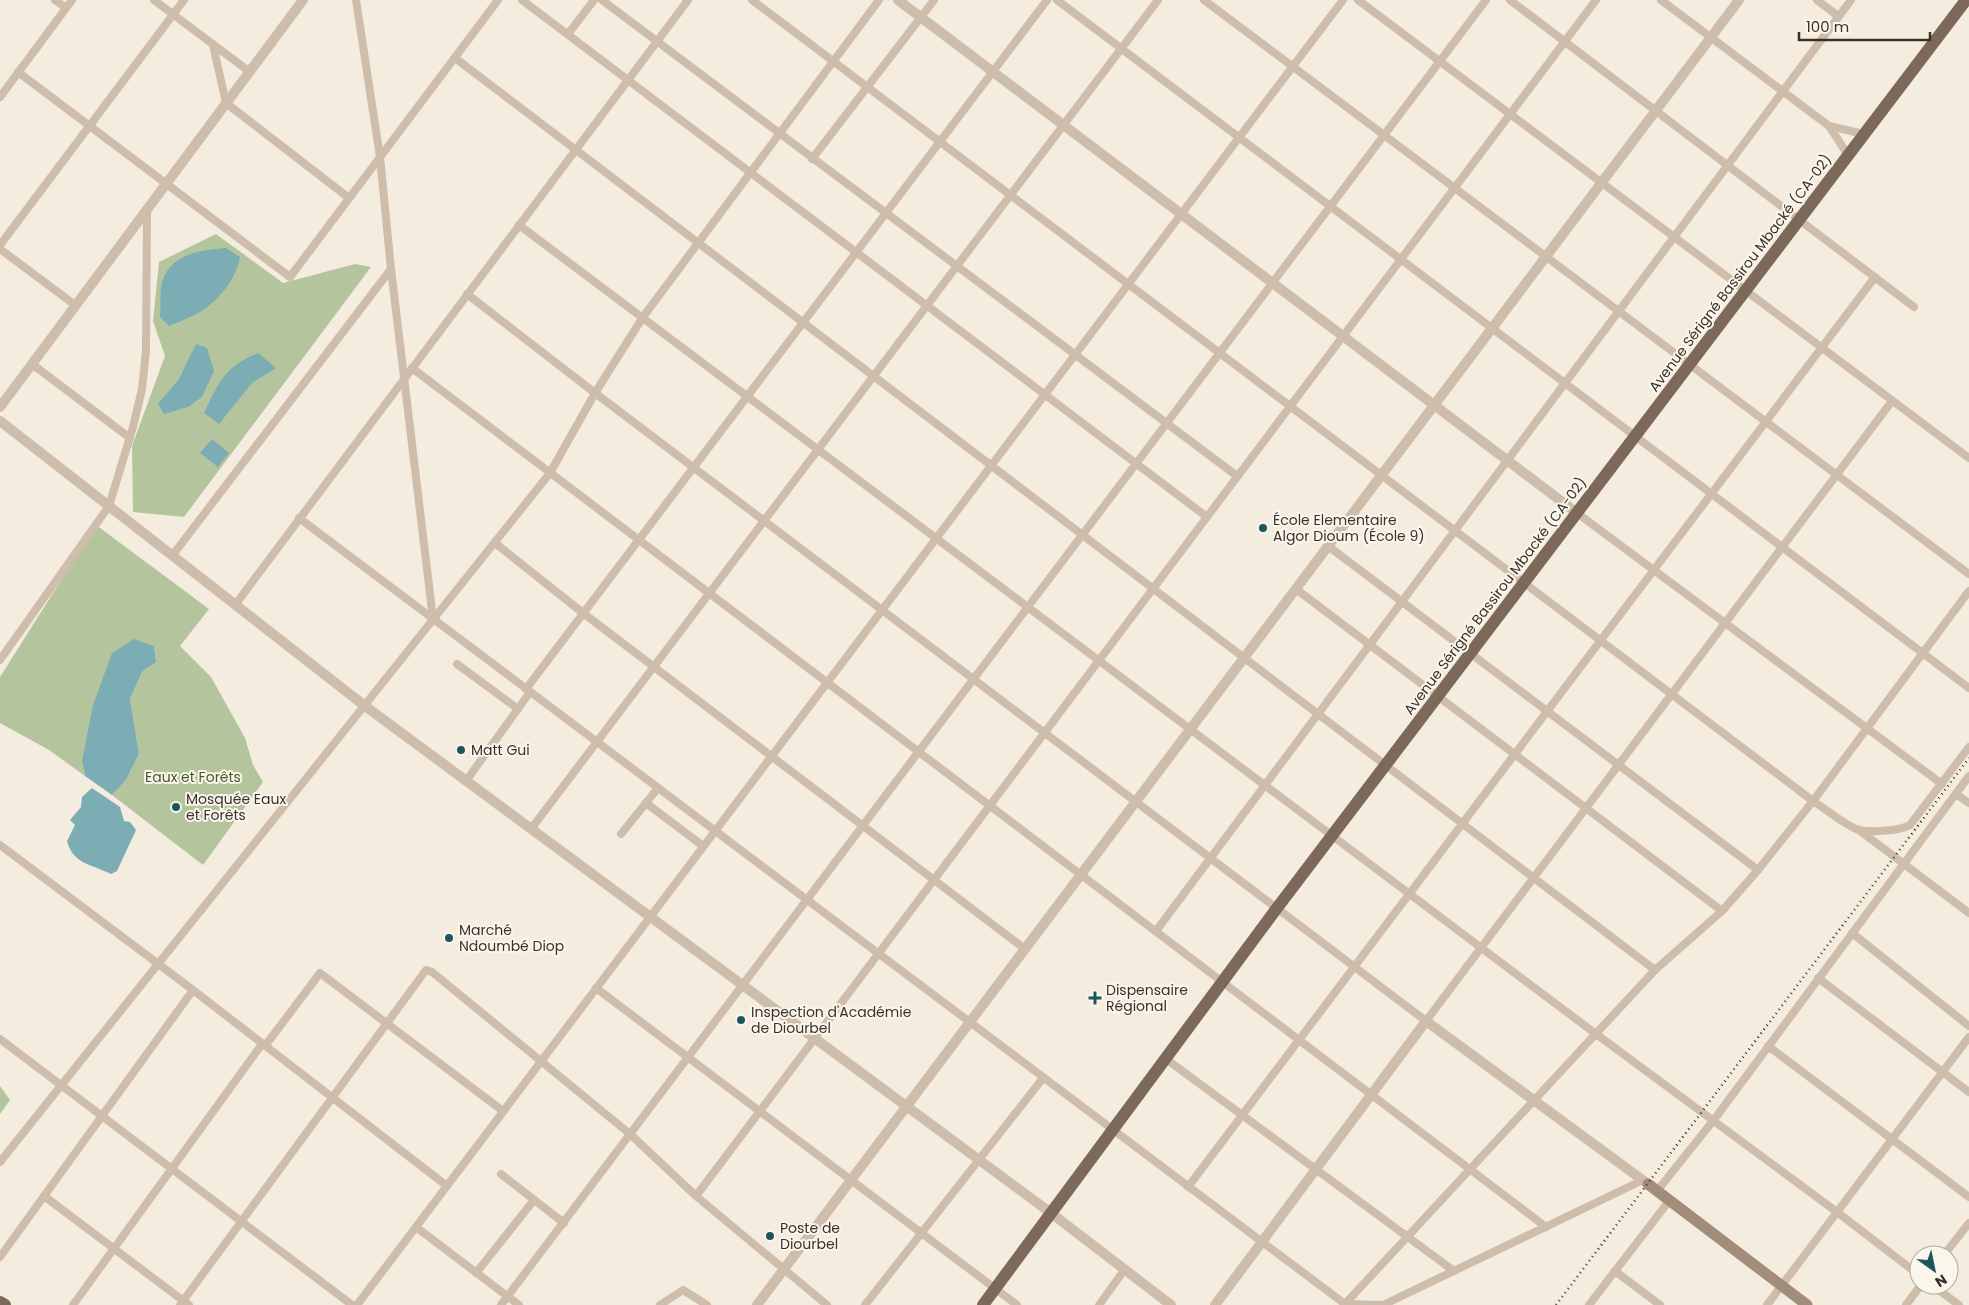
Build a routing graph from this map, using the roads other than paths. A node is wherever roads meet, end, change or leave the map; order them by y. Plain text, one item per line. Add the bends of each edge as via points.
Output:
1 (56, 0) edge
2 (72, 0) edge
3 (154, 0) edge
4 (184, 0) edge
5 (303, 0) edge
6 (356, 0) edge
7 (498, 0) edge
8 (522, 0) edge
9 (594, 0) edge
10 (602, 0) edge
11 (688, 0) edge
12 (752, 0) edge
13 (879, 0) edge
14 (898, 0) edge
15 (934, 0) edge
16 (1047, 0) edge
17 (1057, 0) edge
18 (1158, 0) edge
19 (1204, 0) edge
20 (1343, 0) edge
21 (1358, 0) edge
22 (1486, 0) edge
23 (1510, 0) edge
24 (1596, 0) edge
25 (1661, 0) edge
26 (1739, 0) edge
27 (1816, 0) edge
28 (1851, 0) edge
29 (1966, 0) edge
30 (66, 8) junction
31 (173, 15) junction
32 (1838, 16) junction
33 (920, 17) junction
34 (568, 34) junction
35 (1711, 37) junction
36 (657, 42) junction
37 (1564, 42) junction
38 (214, 45) junction
39 (1121, 49) junction
40 (455, 58) junction
41 (1440, 61) junction
42 (834, 62) junction
43 (1293, 66) junction
44 (18, 72) junction
45 (250, 72) junction
46 (993, 72) junction
47 (628, 80) junction
48 (867, 87) junction
49 (1782, 91) junction
50 (0, 97) edge
51 (226, 103) junction
52 (1656, 110) junction
53 (1510, 114) junction
54 (1064, 125) junction
55 (90, 126) junction
56 (1829, 126) junction
57 (779, 134) junction
58 (1864, 134) junction
59 (1384, 135) junction
60 (1239, 138) junction
61 (940, 142) junction
62 (576, 149) junction
63 (1848, 155) junction
64 (380, 157) junction
65 (812, 159) junction
66 (1727, 165) junction
67 (751, 173) junction
68 (1602, 182) junction
69 (166, 184) junction
70 (1454, 188) junction
71 (1010, 195) junction
72 (349, 198) junction
73 (1330, 206) junction
74 (147, 212) junction
75 (885, 214) junction
76 (1181, 214) junction
77 (1799, 219) junction
78 (519, 225) junction
79 (1674, 237) junction
80 (698, 243) junction
81 (0, 247) edge
82 (856, 252) junction
83 (1546, 256) junction
84 (1400, 259) junction
85 (956, 267) junction
86 (391, 269) junction
87 (1875, 277) junction
88 (1273, 283) junction
89 (1128, 284) junction
90 (1745, 290) junction
91 (467, 294) junction
92 (76, 306) junction
93 (927, 306) junction
94 (1914, 307) dead end
95 (1618, 311) junction
96 (643, 318) junction
97 (803, 322) junction
98 (1492, 328) junction
99 (1343, 336) junction
100 (1822, 348) junction
101 (1220, 353) junction
102 (1076, 354) junction
103 (32, 364) junction
104 (1689, 364) junction
105 (412, 368) junction
106 (874, 376) junction
107 (404, 378) junction
108 (1564, 384) junction
109 (595, 393) junction
110 (1044, 395) junction
111 (747, 396) junction
112 (1892, 401) junction
113 (1434, 405) junction
114 (1290, 406) junction
115 (0, 407) edge
116 (0, 421) edge
117 (1766, 422) junction
118 (1167, 423) junction
119 (1635, 436) junction
120 (130, 438) junction
121 (818, 449) junction
122 (1969, 458) edge
123 (1507, 460) junction
124 (1136, 464) junction
125 (991, 465) junction
126 (694, 466) junction
127 (550, 473) junction
128 (1381, 475) junction
129 (1837, 475) junction
130 (1237, 476) junction
131 (1711, 494) junction
132 (108, 506) junction
133 (1577, 513) junction
134 (1206, 517) junction
135 (299, 518) junction
136 (765, 520) junction
137 (1455, 531) junction
138 (1083, 535) junction
139 (936, 538) junction
140 (638, 540) junction
141 (494, 543) junction
142 (1328, 546) junction
143 (1782, 548) junction
144 (172, 556) junction
145 (1654, 570) junction
146 (1969, 574) edge
147 (1524, 583) junction
148 (1153, 588) junction
149 (1296, 589) junction
150 (1969, 591) edge
151 (709, 593) junction
152 (1401, 602) junction
153 (235, 605) junction
154 (1028, 607) junction
155 (883, 609) junction
156 (583, 613) junction
157 (433, 619) junction
158 (1725, 623) junction
159 (1600, 641) junction
160 (1370, 645) junction
161 (1470, 654) junction
162 (1922, 654) junction
163 (1244, 658) junction
164 (0, 660) edge
165 (1099, 660) junction
166 (457, 664) dead end
167 (653, 667) junction
168 (974, 678) junction
169 (827, 682) junction
170 (1969, 688) edge
171 (528, 690) junction
172 (1672, 695) junction
173 (1438, 696) junction
174 (365, 706) junction
175 (518, 708) junction
176 (1548, 712) junction
177 (1318, 714) junction
178 (1867, 728) junction
179 (1190, 729) junction
180 (1045, 732) junction
181 (596, 742) junction
182 (1969, 747) edge
183 (919, 752) junction
184 (1515, 754) junction
185 (772, 755) junction
186 (1386, 765) junction
187 (1620, 766) junction
188 (1969, 776) edge
189 (466, 781) junction
190 (1942, 784) junction
191 (1265, 785) junction
192 (658, 788) junction
193 (1956, 794) junction
194 (1136, 801) junction
195 (1813, 801) junction
196 (646, 803) junction
197 (1969, 803) edge
198 (990, 805) junction
199 (1586, 809) junction
200 (1462, 824) junction
201 (864, 825) junction
202 (531, 828) junction
203 (1858, 830) junction
204 (715, 831) junction
205 (620, 834) dead end
206 (1332, 836) junction
207 (0, 845) edge
208 (703, 846) junction
209 (1211, 858) junction
210 (1904, 864) junction
211 (1758, 870) junction
212 (1081, 874) junction
213 (1534, 878) junction
214 (934, 880) junction
215 (1409, 894) junction
216 (807, 900) junction
217 (1277, 908) junction
218 (1722, 911) junction
219 (1969, 913) edge
220 (650, 917) junction
221 (1156, 931) junction
222 (1852, 933) junction
223 (1481, 948) junction
224 (1025, 949) junction
225 (878, 954) junction
226 (158, 965) junction
227 (1354, 967) junction
228 (1655, 970) junction
229 (1818, 978) junction
230 (1223, 982) junction
231 (743, 985) junction
232 (596, 988) junction
233 (192, 990) junction
234 (1426, 1021) junction
235 (970, 1022) junction
236 (387, 1024) junction
237 (1969, 1026) edge
238 (1596, 1034) junction
239 (1969, 1037) edge
240 (814, 1038) junction
241 (0, 1040) edge
242 (1299, 1040) junction
243 (264, 1045) junction
244 (1768, 1046) junction
245 (688, 1058) junction
246 (1166, 1058) junction
247 (542, 1060) junction
248 (1943, 1072) junction
249 (1043, 1078) junction
250 (61, 1086) junction
251 (1969, 1092) edge
252 (1372, 1094) junction
253 (332, 1097) junction
254 (1534, 1101) junction
255 (907, 1106) junction
256 (503, 1111) junction
257 (759, 1111) junction
258 (1242, 1115) junction
259 (102, 1116) junction
260 (1713, 1121) junction
261 (1113, 1130) junction
262 (630, 1134) junction
263 (1892, 1139) junction
264 (979, 1160) junction
265 (0, 1162) edge
266 (172, 1169) junction
267 (1316, 1169) junction
268 (1471, 1170) junction
269 (501, 1174) dead end
270 (851, 1180) junction
271 (1649, 1185) junction
272 (446, 1186) junction
273 (1188, 1187) junction
274 (44, 1196) junction
275 (696, 1196) junction
276 (1969, 1197) edge
277 (534, 1200) junction
278 (1669, 1200) junction
279 (1837, 1212) junction
280 (1051, 1213) junction
281 (241, 1222) junction
282 (564, 1223) junction
283 (1969, 1223) edge
284 (1546, 1226) junction
285 (416, 1227) junction
286 (921, 1233) junction
287 (1408, 1237) junction
288 (1262, 1242) junction
289 (1952, 1245) edge
290 (114, 1248) junction
291 (0, 1257) edge
292 (1909, 1268) edge
293 (1124, 1269) junction
294 (783, 1270) junction
295 (1454, 1271) junction
296 (1615, 1271) junction
297 (476, 1273) junction
298 (1782, 1285) junction
299 (995, 1289) junction
300 (1946, 1295) edge
301 (508, 1297) junction
302 (0, 1302) edge
303 (184, 1304) edge
304 (5, 1305) edge
305 (73, 1305) edge
306 (352, 1305) edge
307 (357, 1305) edge
308 (502, 1305) edge
309 (519, 1305) edge
310 (660, 1305) edge
311 (707, 1305) edge
312 (757, 1305) edge
313 (827, 1305) edge
314 (865, 1305) edge
315 (983, 1305) edge
316 (1017, 1305) edge
317 (1099, 1305) edge
318 (1171, 1305) edge
319 (1215, 1305) edge
320 (1345, 1305) edge
321 (1589, 1305) edge
322 (1660, 1305) edge
323 (1767, 1305) edge
324 (1807, 1305) edge
325 (1959, 1305) edge

1 - 30 street
2 - 30 street
3 - 31 street
4 - 31 street
5 - 45 street
6 - 64 street
7 - 40 street
8 - 34 street
9 - 34 street
10 - 36 street
11 - 36 street
12 - 42 street
13 - 42 street
14 - 33 street
15 - 33 street
16 - 46 street
17 - 39 street
18 - 39 street
19 - 43 street
20 - 43 street
21 - 41 street
22 - 41 street
23 - 37 street
24 - 37 street
25 - 35 street
26 - 35 street
27 - 32 street
28 - 32 street
29 - 58 main road, Avenue Sérigné Bassirou Mbacké (CA-02)
30 - 44 street
31 - 38 street
31 - 55 street
32 - 49 street
33 - 46 street
33 - 48 street
34 - 47 street
35 - 49 street
35 - 52 street
36 - 47 street
36 - 57 street
37 - 52 street
37 - 53 street
38 - 45 street
38 - 51 street
39 - 54 street
39 - 60 street
40 - 62 street
40 - 64 street
41 - 53 street
41 - 59 street
42 - 48 street
42 - 57 street
43 - 59 street
43 - 60 street
44 - 50 street
44 - 55 street
45 - 51 street
46 - 54 street
46 - 61 street
47 - 62 street
47 - 67 street
48 - 61 street
48 - 65 street
49 - 56 street
49 - 66 street
51 - 69 street
51 - 72 street
52 - 66 street
52 - 68 street
53 - 68 street
53 - 70 street
54 - 71 street
54 - 76 street
55 - 69 street
55 - 81 street
56 - 58 street
56 - 63 street
57 - 65 street
57 - 67 street
58 - 63 main road, Avenue Sérigné Bassirou Mbacké (CA-02)
59 - 70 street
59 - 73 street
60 - 73 street
60 - 76 street
61 - 71 street
61 - 75 street
62 - 78 street
62 - 80 street
63 - 77 main road, Avenue Sérigné Bassirou Mbacké (CA-02)
64 - 72 street
64 - 86 street
65 - 75 street
66 - 77 street
66 - 79 street
67 - 80 street
67 - 82 street
68 - 79 street
68 - 83 street
69 - 72 street via 290,277
69 - 74 street
70 - 83 street
70 - 84 street
71 - 85 street
71 - 89 street
73 - 84 street
73 - 88 street
74 - 92 street
74 - 120 street via 146,350 142,389
75 - 82 street
75 - 85 street
76 - 88 street
76 - 89 street
77 - 87 street
77 - 90 main road, Avenue Sérigné Bassirou Mbacké (CA-02)
78 - 91 street
78 - 96 street
79 - 90 street
79 - 95 street
80 - 96 street
80 - 97 street
81 - 92 street
82 - 93 street
82 - 97 street
83 - 95 street
83 - 98 street
84 - 98 street
84 - 99 street
85 - 93 street
85 - 102 street
86 - 107 street
86 - 144 street
87 - 94 street
87 - 100 street
88 - 99 street
88 - 101 street
89 - 101 street
89 - 102 street
90 - 100 street
90 - 104 main road, Avenue Sérigné Bassirou Mbacké (CA-02)
91 - 105 street
91 - 109 street
92 - 103 street
93 - 106 street
93 - 110 street
95 - 104 street
95 - 108 street
96 - 109 street
96 - 111 street
97 - 106 street
97 - 111 street
98 - 108 street
98 - 113 street
99 - 113 street
99 - 114 street
100 - 112 street
100 - 117 street
101 - 114 street
101 - 118 street
102 - 110 street
102 - 118 street
103 - 115 street
103 - 120 street
104 - 117 street
104 - 119 main road, Avenue Sérigné Bassirou Mbacké (CA-02)
105 - 107 street
105 - 127 street
106 - 121 street
106 - 125 street
107 - 135 street
107 - 157 street
108 - 119 street
108 - 123 street
109 - 126 street
109 - 127 street
110 - 124 street
110 - 125 street
111 - 121 street
111 - 126 street
112 - 122 street
112 - 129 street
113 - 123 street
113 - 128 street
114 - 128 street
114 - 130 street
116 - 132 street
117 - 129 street
117 - 131 street
118 - 124 street
118 - 130 street
119 - 131 street
119 - 133 main road, Avenue Sérigné Bassirou Mbacké (CA-02)
120 - 132 street
121 - 136 street
121 - 139 street
123 - 133 street
123 - 137 street
124 - 134 street
124 - 138 street
125 - 138 street
125 - 139 street
126 - 136 street
126 - 140 street
127 - 140 street
127 - 141 street
128 - 137 street
128 - 142 street
129 - 143 street
129 - 146 street
130 - 134 street
131 - 143 street
131 - 145 street
132 - 144 street
132 - 164 street
133 - 145 street
133 - 147 main road, Avenue Sérigné Bassirou Mbacké (CA-02)
134 - 148 street
135 - 153 street
135 - 157 street
136 - 151 street
136 - 155 street
137 - 147 street
137 - 152 street
138 - 148 street
138 - 154 street
139 - 154 street
139 - 155 street
140 - 151 street
140 - 156 street
141 - 156 street
141 - 157 street
142 - 149 street
142 - 152 street
143 - 158 street
143 - 162 street
144 - 153 street
145 - 158 street
145 - 159 street
147 - 159 street
147 - 161 main road, Avenue Sérigné Bassirou Mbacké (CA-02)
148 - 163 street
148 - 165 street
149 - 160 street
149 - 163 street
150 - 162 street
151 - 167 street
151 - 169 street
152 - 160 street
152 - 161 street
153 - 174 street
154 - 165 street
154 - 168 street
155 - 168 street
155 - 169 street
156 - 167 street
156 - 171 street
157 - 171 street
157 - 174 street
158 - 172 street
158 - 178 street
159 - 172 street
159 - 176 street
160 - 173 street
160 - 177 street
161 - 173 main road, Avenue Sérigné Bassirou Mbacké (CA-02)
161 - 176 street
162 - 170 street
162 - 178 street
163 - 177 street
163 - 179 street
165 - 179 street
165 - 180 street
166 - 175 street
167 - 181 street
167 - 185 street
168 - 180 street
168 - 183 street
169 - 183 street
169 - 185 street
171 - 175 street
171 - 181 street
172 - 187 street
172 - 195 street
173 - 184 street
173 - 186 main road, Avenue Sérigné Bassirou Mbacké (CA-02)
174 - 189 street
174 - 226 street
175 - 189 street
176 - 184 street
176 - 187 street
177 - 186 street
177 - 191 street
178 - 190 street
178 - 195 street
179 - 191 street
179 - 194 street
180 - 194 street
180 - 198 street
181 - 192 street
181 - 202 street
182 - 190 street
183 - 198 street
183 - 201 street
184 - 199 street
184 - 200 street
185 - 201 street
185 - 204 street
186 - 200 street
186 - 206 main road, Avenue Sérigné Bassirou Mbacké (CA-02)
187 - 199 street
187 - 211 street
188 - 193 street
189 - 202 street
190 - 203 street via 1910,825 1902,829
191 - 206 street
191 - 209 street
192 - 196 street
192 - 204 street
193 - 197 street
193 - 210 street
194 - 209 street
194 - 212 street
195 - 203 street
195 - 211 street
196 - 205 street
196 - 208 street
198 - 212 street
198 - 214 street
199 - 213 street
199 - 218 street
200 - 213 street
200 - 215 street
201 - 214 street
201 - 216 street
202 - 220 street
203 - 210 street
204 - 208 street
204 - 216 street
206 - 215 street
206 - 217 main road, Avenue Sérigné Bassirou Mbacké (CA-02)
207 - 226 street
208 - 220 street
209 - 217 street
209 - 221 street
210 - 219 street
210 - 222 street
211 - 218 street
212 - 221 street
212 - 224 street
213 - 223 street
213 - 228 street
214 - 224 street
214 - 225 street
215 - 223 street
215 - 227 street
216 - 225 street
216 - 231 street
217 - 227 street
217 - 230 main road, Avenue Sérigné Bassirou Mbacké (CA-02)
218 - 228 street
220 - 231 street
220 - 232 street
221 - 230 street
222 - 229 street
222 - 237 street
223 - 234 street
223 - 238 street
224 - 235 street
225 - 235 street
225 - 240 street
226 - 233 street
226 - 250 street
227 - 234 street
227 - 242 street
228 - 238 street
229 - 244 street
229 - 248 street
230 - 242 street
230 - 246 main road, Avenue Sérigné Bassirou Mbacké (CA-02)
231 - 240 street
231 - 245 street
232 - 245 street
232 - 247 street
233 - 243 street
233 - 259 street
234 - 252 street
234 - 254 street
235 - 249 street
235 - 255 street
236 - 243 street via 320,973
236 - 247 street via 426,970
236 - 253 street
236 - 256 street
238 - 254 street
238 - 260 street
239 - 248 street
240 - 255 street
240 - 257 street
241 - 250 street
242 - 252 street
242 - 258 street
243 - 253 street
243 - 266 street
244 - 260 street
244 - 263 street
245 - 257 street
245 - 262 street
246 - 258 street
246 - 261 main road, Avenue Sérigné Bassirou Mbacké (CA-02)
247 - 256 street
247 - 262 street
248 - 251 street
248 - 263 street
249 - 261 street
249 - 264 street
250 - 259 street
250 - 265 street
252 - 267 street
252 - 268 street
253 - 272 street
253 - 281 street
254 - 268 street
254 - 271 street
255 - 264 street
255 - 270 street
256 - 272 street
257 - 270 street
257 - 275 street
258 - 267 street
258 - 273 street
259 - 266 street
259 - 274 street
260 - 271 street
260 - 279 street
261 - 273 street
261 - 280 main road, Avenue Sérigné Bassirou Mbacké (CA-02)
262 - 275 street
262 - 282 street
263 - 276 street
263 - 279 street
264 - 280 street
264 - 286 street
266 - 281 street
266 - 290 street
267 - 287 street
267 - 288 street
268 - 284 street
268 - 287 street
269 - 277 street
270 - 286 street
270 - 294 street
271 - 278 main road
271 - 284 street
272 - 285 street
273 - 288 street
274 - 290 street
274 - 291 street
275 - 294 street
277 - 282 street
277 - 297 street
278 - 296 street
278 - 298 main road
279 - 292 street
279 - 298 street
280 - 293 street
280 - 299 main road, Avenue Sérigné Bassirou Mbacké (CA-02)
281 - 303 street
281 - 306 street
282 - 301 street
283 - 289 street
284 - 295 street
285 - 297 street
285 - 307 street
286 - 299 street
286 - 314 street
287 - 295 street
287 - 320 street
288 - 319 street
288 - 320 street
290 - 303 street
290 - 305 street
293 - 317 street
293 - 318 street
294 - 312 street
294 - 313 street
295 - 320 street via 1383,1305
296 - 321 street
296 - 322 street
297 - 301 street
298 - 323 street
298 - 324 main road
299 - 315 main road, Avenue Sérigné Bassirou Mbacké (CA-02)
299 - 316 street
300 - 325 street
301 - 308 street
301 - 309 street
302 - 304 main road
310 - 311 street via 683,1290

